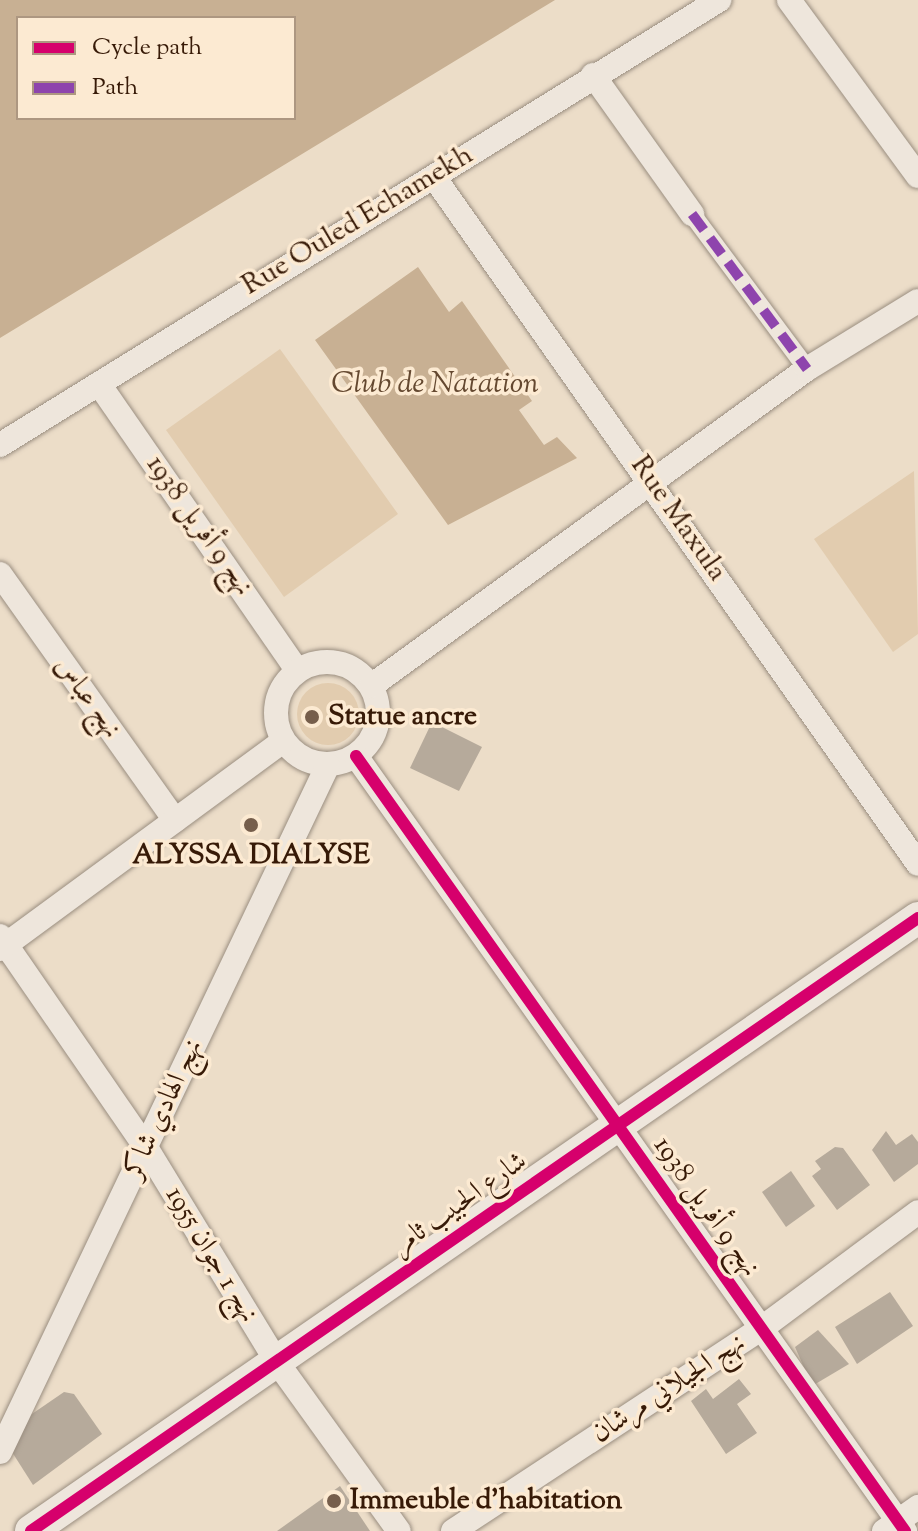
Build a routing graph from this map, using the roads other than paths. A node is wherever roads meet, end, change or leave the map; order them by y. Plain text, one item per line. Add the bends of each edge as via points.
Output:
1 (719, 0) edge
2 (789, 0) edge
3 (593, 75) junction
4 (918, 176) edge
5 (434, 177) junction
6 (692, 214) joint
7 (918, 301) edge
8 (807, 369) junction
9 (99, 384) junction
10 (0, 445) edge
11 (650, 479) junction
12 (0, 574) edge
13 (297, 670) junction
14 (371, 686) junction
15 (283, 741) junction
16 (356, 756) junction
17 (328, 765) junction
18 (175, 820) junction
19 (918, 864) edge
20 (918, 918) edge
21 (2, 943) edge
22 (617, 1123) junction
23 (147, 1149) junction
24 (918, 1212) edge
25 (762, 1328) junction
26 (277, 1362) junction
27 (0, 1452) edge
28 (901, 1522) edge
29 (31, 1531) edge
30 (399, 1531) edge
31 (453, 1531) edge

1 - 3 street, Rue Ouled Echamekh
2 - 4 street
3 - 5 street, Rue Ouled Echamekh
3 - 6 street
5 - 9 street, Rue Ouled Echamekh
5 - 11 street, Rue Maxula
6 - 8 street
7 - 8 street
8 - 11 street
9 - 10 street, Rue Ouled Echamekh
9 - 13 street, نهج 9 أفريل 1938
11 - 14 street
11 - 19 street, Rue Maxula
12 - 18 street, نهج عباس
13 - 14 street via 332,662
13 - 15 street via 277,700
14 - 16 street via 375,732
15 - 17 street via 300,758
15 - 18 street
16 - 17 street
16 - 22 street, نهج 9 أفريل 1938
17 - 23 street, نهج الهادي شاكر
18 - 21 street
20 - 22 street, شارع الحبيب ثامر
21 - 23 street, نهج 1 جوان 1955
22 - 25 street, نهج 9 أفريل 1938
22 - 26 street, شارع الحبيب ثامر
23 - 26 street, نهج 1 جوان 1955
23 - 27 street, نهج الهادي شاكر
24 - 25 street, نهج الجيلاني مرشان
25 - 28 street, نهج 9 أفريل 1938
25 - 31 street, نهج الجيلاني مرشان
26 - 29 street, شارع الحبيب ثامر
26 - 30 street, نهج 1 جوان 1955

